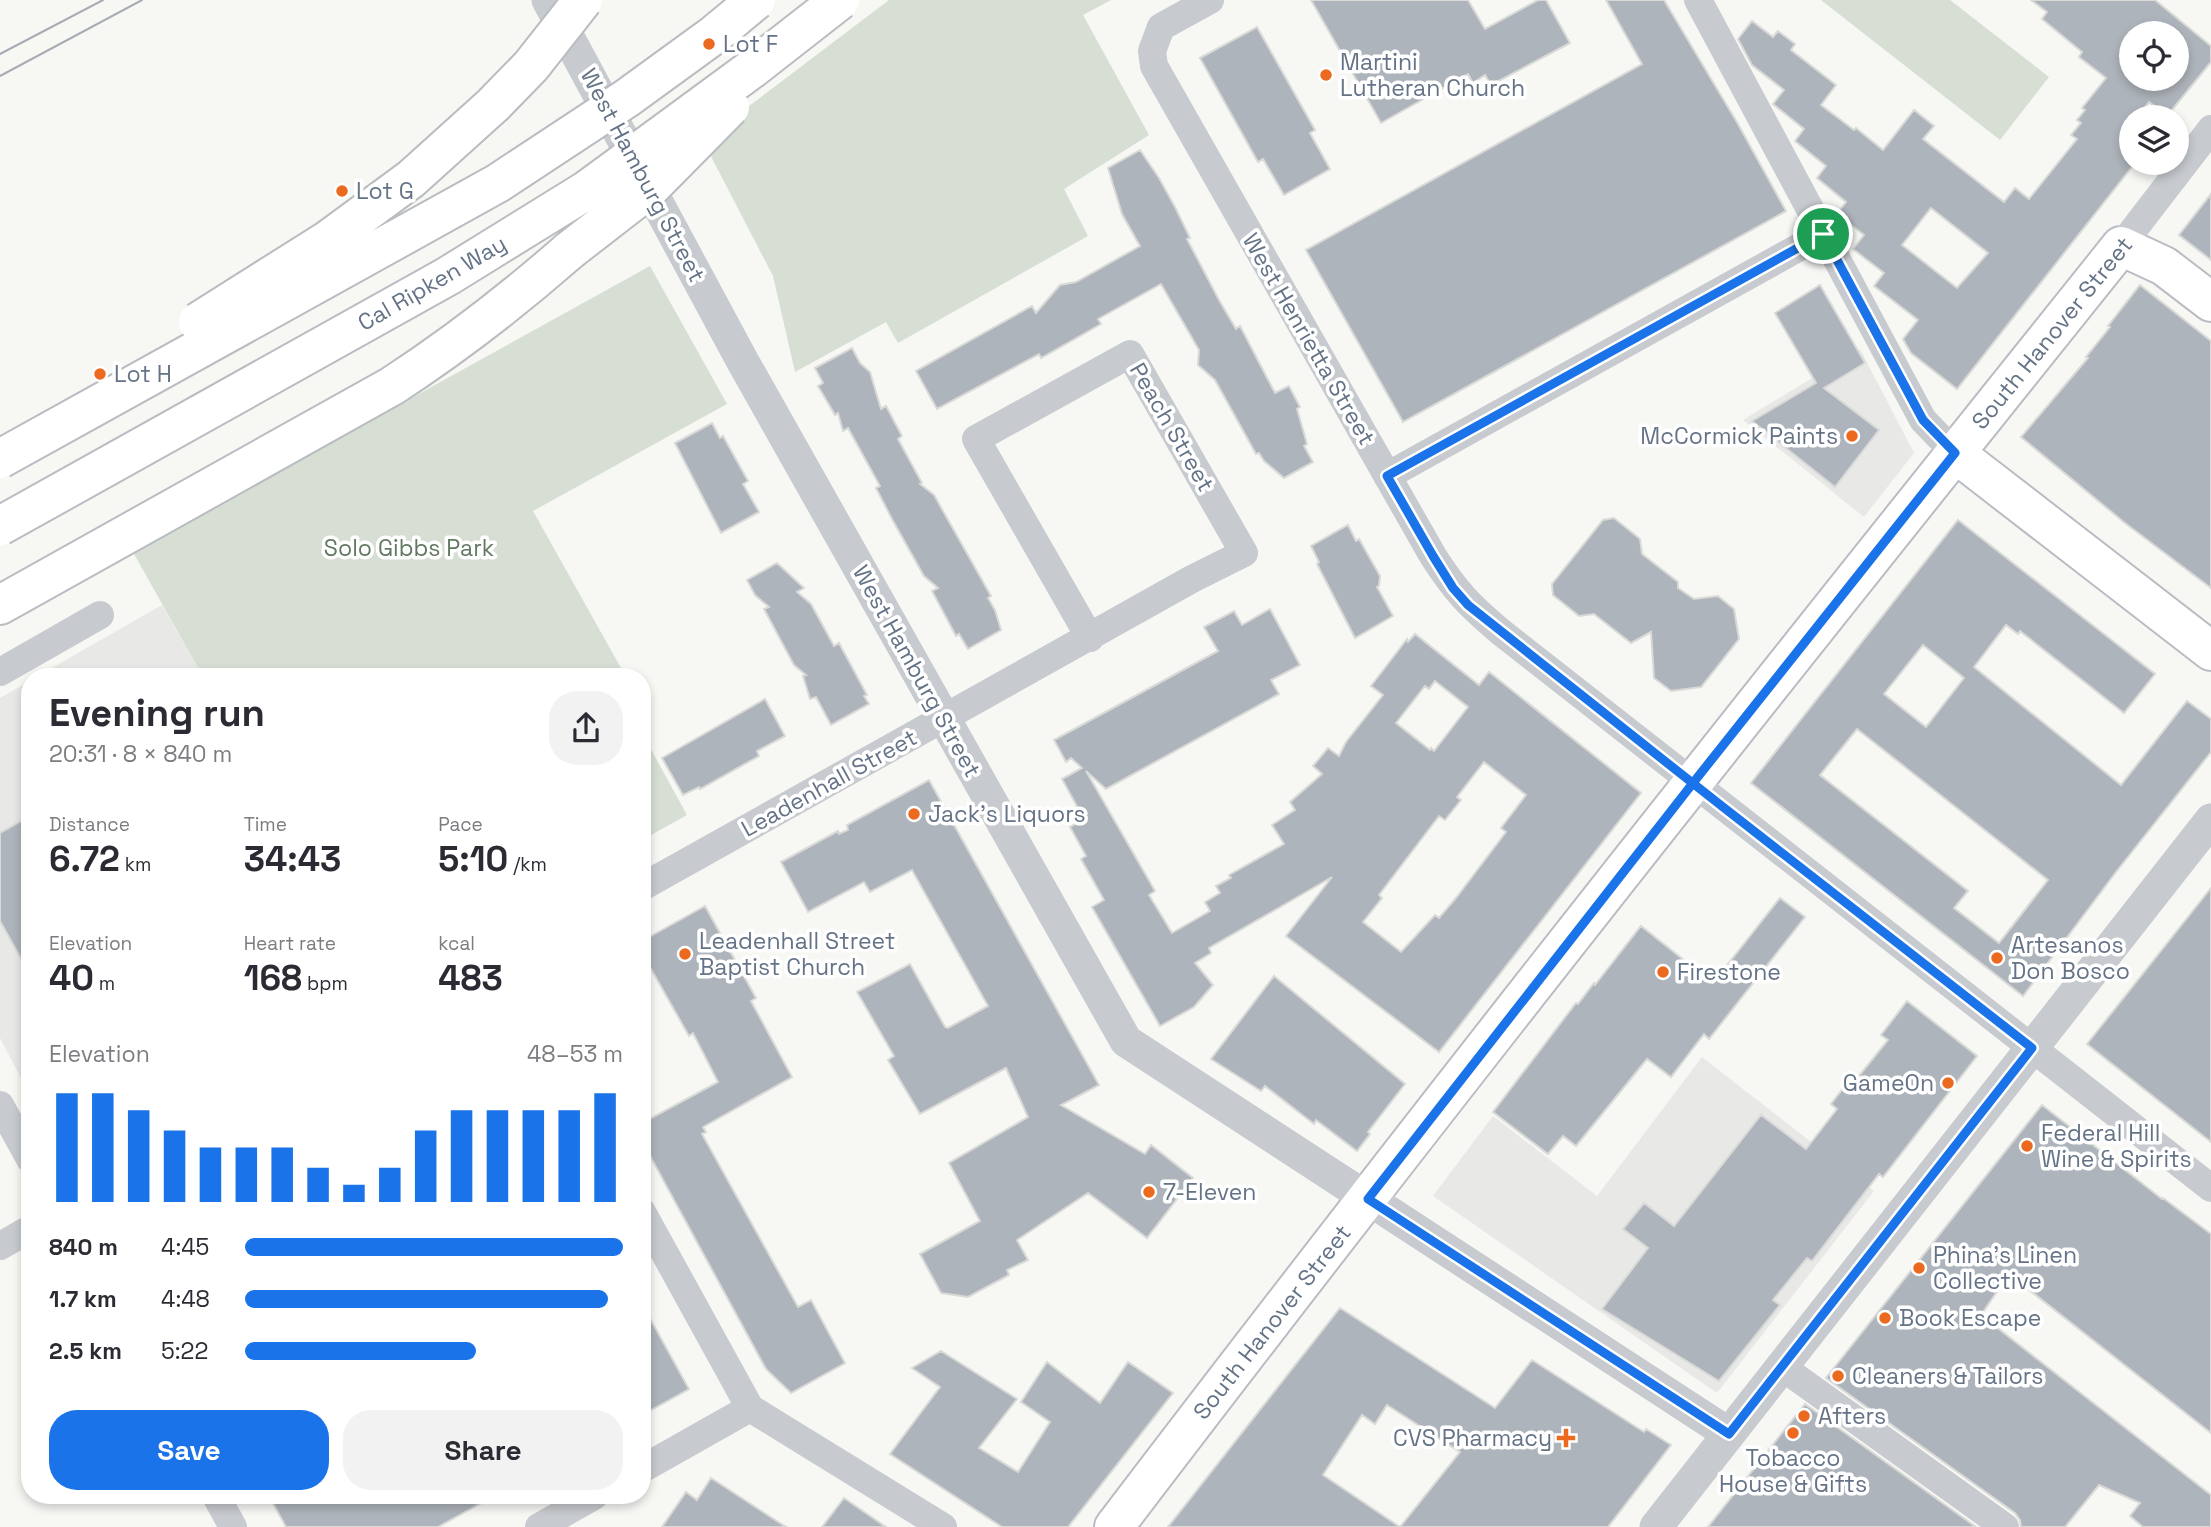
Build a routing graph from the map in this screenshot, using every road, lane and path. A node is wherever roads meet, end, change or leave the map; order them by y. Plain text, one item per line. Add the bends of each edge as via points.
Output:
1 (548, 0) edge
2 (583, 0) edge
3 (756, 0) edge
4 (764, 0) edge
5 (814, 0) edge
6 (840, 0) edge
7 (1210, 0) edge
8 (1698, 0) edge
9 (2211, 129) edge
10 (1823, 234) junction
11 (2121, 246) junction
12 (570, 250) junction
13 (2211, 302) edge
14 (0, 448) edge
15 (1955, 453) junction
16 (0, 459) edge
17 (1387, 476) junction
18 (0, 526) edge
19 (0, 605) edge
20 (100, 615) dead end
21 (1090, 638) junction
22 (2211, 652) edge
23 (0, 672) edge
24 (944, 719) junction
25 (1693, 783) junction
26 (2211, 820) edge
27 (651, 882) edge
28 (2032, 1048) junction
29 (0, 1105) edge
30 (21, 1143) edge
31 (2211, 1188) edge
32 (1368, 1199) junction
33 (651, 1228) edge
34 (21, 1234) edge
35 (0, 1246) edge
36 (1782, 1367) junction
37 (750, 1408) junction
38 (1729, 1434) junction
39 (651, 1464) edge
40 (220, 1504) edge
41 (580, 1504) edge
42 (233, 1527) edge
43 (539, 1527) edge
44 (943, 1527) edge
45 (1114, 1527) edge
46 (1656, 1527) edge
47 (2005, 1527) edge

1 - 24 street, West Hamburg Street via 743,362
2 - 14 main road, bridge via 531,66 411,179 328,240
3 - 16 main road, bridge via 627,98 498,183
4 - 12 main road, bridge via 665,148
5 - 12 main road, bridge via 786,41 713,127 650,188
6 - 18 main road, Cal Ripken Way, bridge via 587,190 448,276
7 - 17 street, West Henrietta Street via 1161,27 1152,51 1154,66
8 - 10 street
9 - 11 street, South Hanover Street
10 - 15 street via 1923,420
10 - 17 street
11 - 13 main road via 2164,266
11 - 15 main road, South Hanover Street
12 - 19 main road via 512,301 392,386
15 - 22 main road
15 - 25 main road, South Hanover Street
17 - 25 street, West Henrietta Street via 1453,588 1468,605
20 - 23 street
21 - 21 street, Peach Street via 976,439 1130,354 1244,553
21 - 24 street, Leadenhall Street
24 - 27 street, Leadenhall Street
24 - 32 street, West Hamburg Street via 1126,1041
25 - 28 street, West Henrietta Street
25 - 32 main road, South Hanover Street
26 - 28 street
28 - 31 street, West Henrietta Street
28 - 36 street
29 - 30 street
32 - 38 street, West Hamburg Street
32 - 45 main road, South Hanover Street
33 - 37 street
34 - 35 street
36 - 38 street
36 - 47 street
37 - 39 street
37 - 44 street
38 - 46 street
40 - 42 street
41 - 43 street

